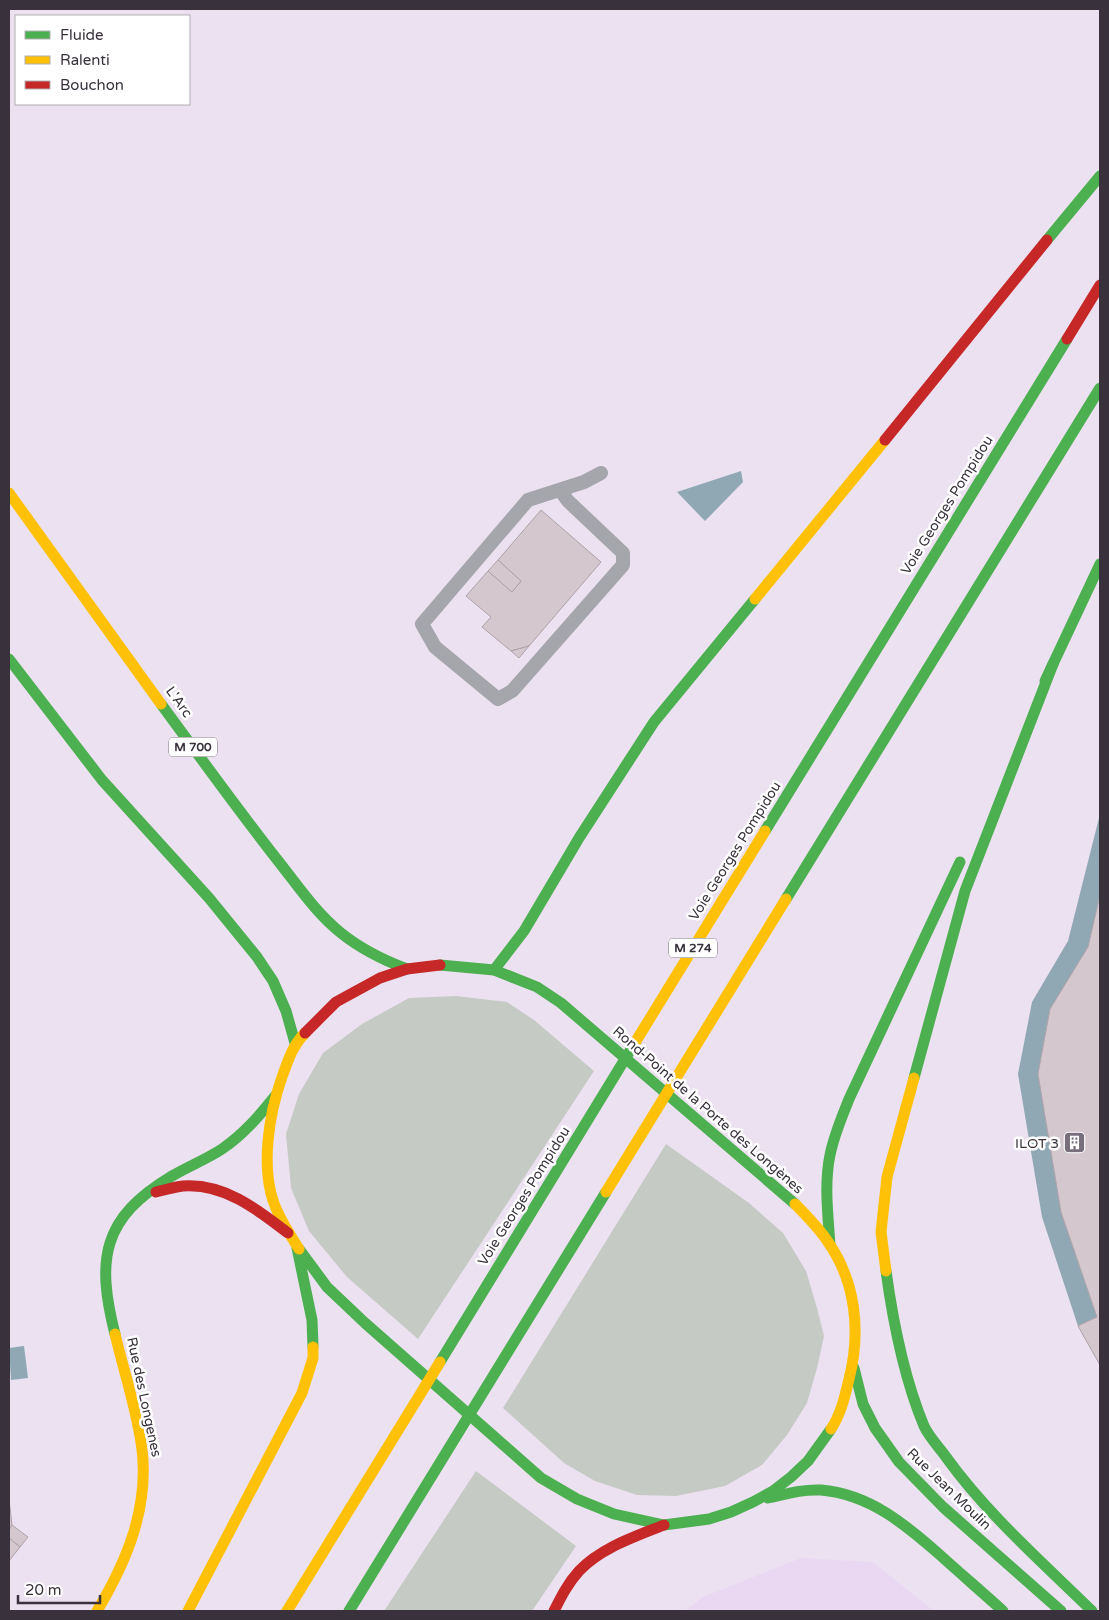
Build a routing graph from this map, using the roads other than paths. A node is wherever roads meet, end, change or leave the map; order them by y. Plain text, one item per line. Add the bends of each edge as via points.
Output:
1 (1100, 176) edge
2 (1100, 285) edge
3 (1100, 388) edge
4 (601, 473) dead end
5 (560, 490) junction
6 (9, 493) edge
7 (1100, 564) edge
8 (9, 659) edge
9 (1053, 664) junction
10 (982, 814) dead end
11 (966, 850) dead end
12 (407, 970) junction
13 (494, 970) junction
14 (295, 1043) junction
15 (276, 1095) junction
16 (145, 1194) junction
17 (288, 1233) junction
18 (830, 1245) junction
19 (297, 1248) junction
20 (854, 1362) junction
21 (757, 1501) junction
22 (664, 1525) junction
23 (97, 1611) edge
24 (188, 1611) edge
25 (287, 1611) edge
26 (349, 1611) edge
27 (554, 1611) edge
28 (1003, 1611) edge
29 (1061, 1611) edge
30 (1092, 1611) edge

1 - 13 main road via 654,722 579,838 524,932
2 - 25 main road, Voie Georges Pompidou / M 274
3 - 26 main road
4 - 5 lane
5 - 5 lane via 528,500 422,624 435,647 498,699 512,691 623,564 623,553
6 - 12 main road, L'Arc / M 700 via 241,814 320,914 351,942 376,958
7 - 9 main road
8 - 14 main road via 102,780 209,898 257,957 273,981
9 - 10 main road
9 - 30 main road via 965,891 887,1177 881,1232 905,1368 925,1427 959,1475 1008,1529
11 - 18 main road via 837,1130 828,1164
12 - 13 main road, Rond-Point de la Porte des Longènes via 440,965
12 - 14 main road, Rond-Point de la Porte des Longènes via 380,978 336,1002
13 - 18 main road, Rond-Point de la Porte des Longènes via 537,988 561,1004 788,1196
14 - 15 main road, Rond-Point de la Porte des Longènes
15 - 16 main road, Rue des Longenes via 243,1132 222,1149
15 - 17 main road, Rond-Point de la Porte des Longènes via 267,1169 274,1204
16 - 17 main road via 183,1186 209,1188 256,1208
16 - 23 main road, Rue des Longenes via 116,1228 107,1247 104,1271 106,1294 143,1462 142,1506 130,1547 112,1588
17 - 19 main road, Rond-Point de la Porte des Longènes
18 - 20 main road, Rond-Point de la Porte des Longènes via 852,1298 856,1333
19 - 22 main road, Rond-Point de la Porte des Longènes via 327,1287 365,1323 541,1478 588,1506 624,1518
19 - 24 main road via 312,1320 312,1358 305,1384
20 - 21 main road, Rond-Point de la Porte des Longènes via 835,1423 819,1447 784,1484
20 - 29 main road, Rue Jean Moulin via 864,1408 898,1461 913,1479
21 - 22 main road, Rond-Point de la Porte des Longènes via 727,1514
21 - 28 main road via 796,1491 814,1491 854,1496 876,1505 909,1528
22 - 27 main road via 601,1554 580,1570

